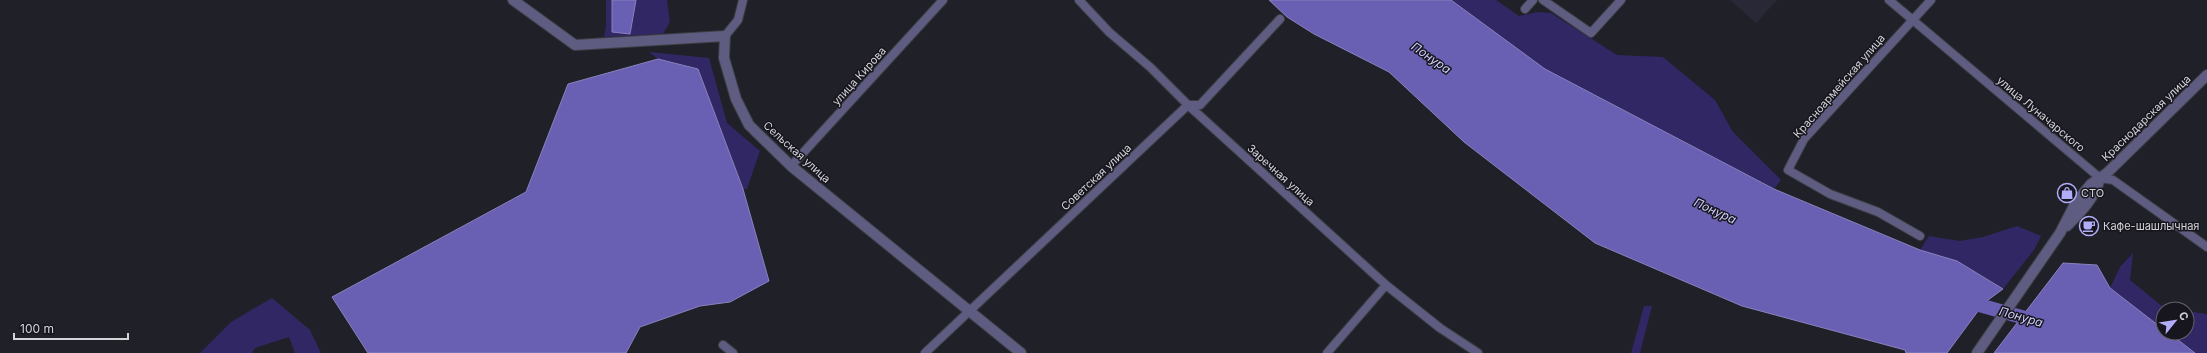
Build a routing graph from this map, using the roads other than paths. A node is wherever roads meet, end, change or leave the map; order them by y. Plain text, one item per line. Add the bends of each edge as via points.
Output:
1 (513, 0) edge
2 (743, 0) edge
3 (943, 0) edge
4 (1079, 0) edge
5 (1533, 0) edge
6 (1543, 0) edge
7 (1621, 0) edge
8 (1889, 0) edge
9 (1931, 0) edge
10 (1525, 9) dead end
11 (1280, 19) dead end
12 (1912, 20) junction
13 (725, 36) junction
14 (2207, 76) edge
15 (1188, 105) junction
16 (791, 166) junction
17 (2100, 178) junction
18 (1920, 236) dead end
19 (2207, 246) edge
20 (1386, 285) junction
21 (970, 312) junction
22 (723, 345) dead end
23 (733, 353) edge
24 (925, 353) edge
25 (1021, 353) edge
26 (1327, 353) edge
27 (1478, 353) edge
28 (1977, 353) edge

1 - 13 street via 575,45
2 - 13 street via 738,20
3 - 16 street, улица Кирова
4 - 15 street, Заречная улица via 1109,32 1150,66
5 - 10 street
6 - 7 street via 1591,33
8 - 12 street, улица Луначарского
9 - 12 street, Красноармейская улица
11 - 15 street, Советская улица via 1200,105
12 - 17 street, улица Луначарского
12 - 18 street, Красноармейская улица via 1804,139 1788,170 1830,194 1878,212
13 - 16 street, Сельская улица via 724,58 736,98 749,125
14 - 17 street, Краснодарская улица
15 - 20 street, Заречная улица
15 - 21 street, Советская улица
16 - 21 street, Сельская улица
17 - 19 street, улица Луначарского via 2113,180
17 - 28 street, Краснодарская улица via 2098,189 2085,208 2060,234
20 - 26 street
20 - 27 street, Заречная улица via 1440,328
21 - 24 street, Советская улица
21 - 25 street, Сельская улица
22 - 23 street

